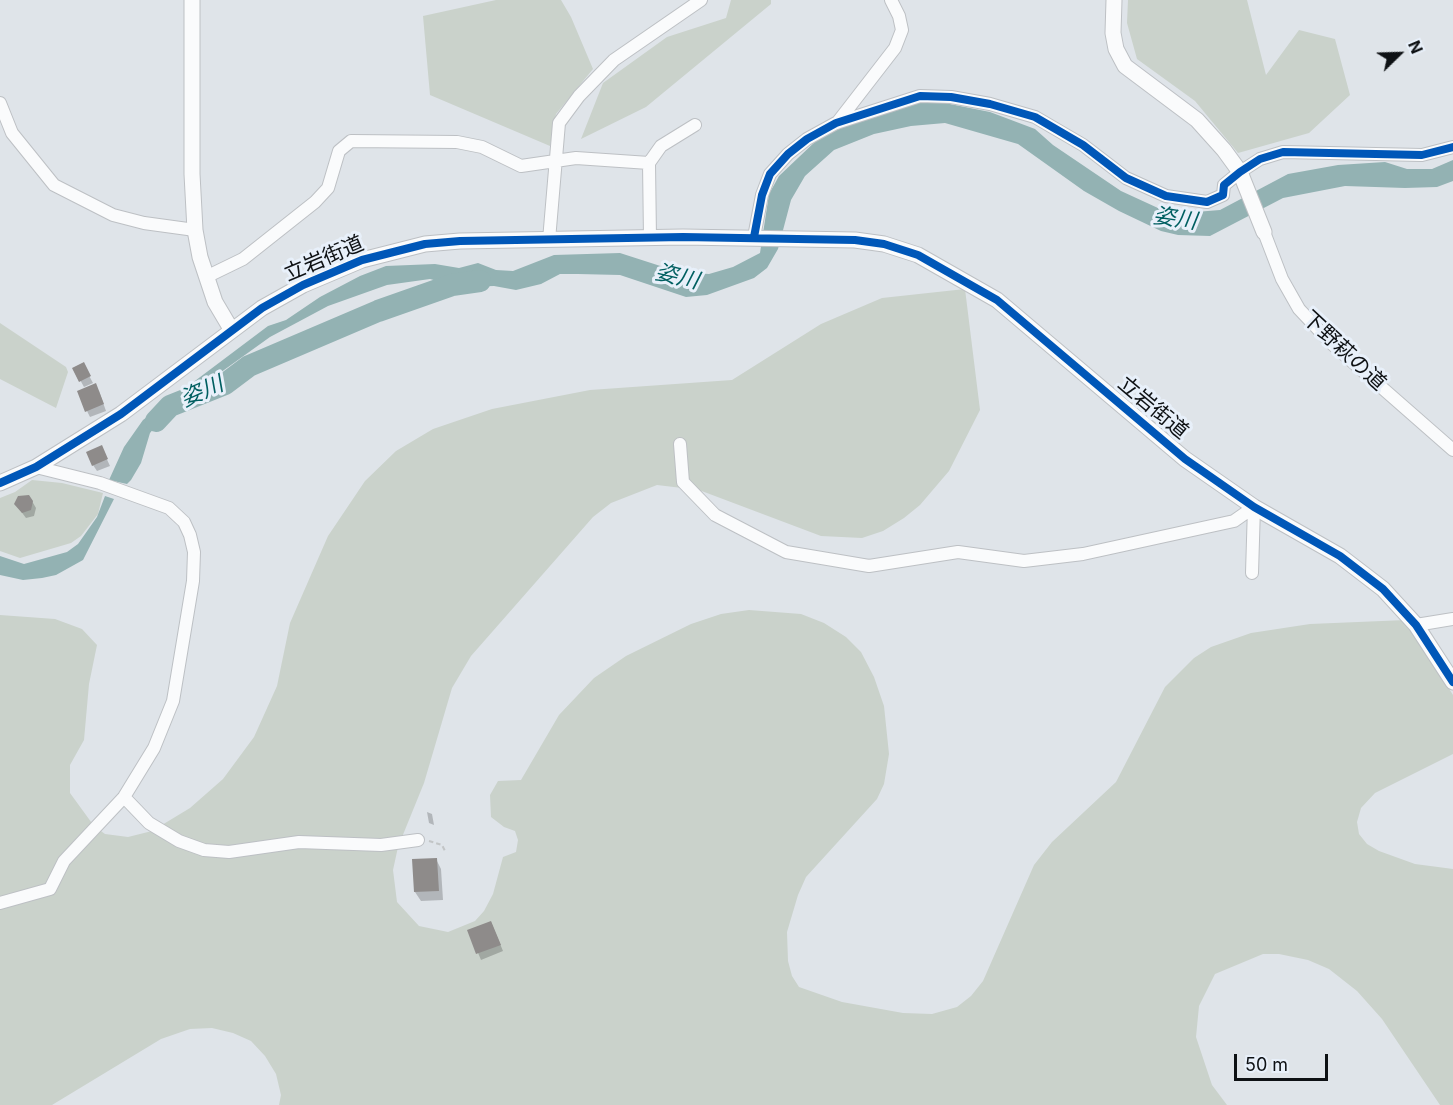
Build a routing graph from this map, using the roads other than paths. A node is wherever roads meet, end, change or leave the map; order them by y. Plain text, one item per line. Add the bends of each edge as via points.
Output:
1 (192, 0) edge
2 (701, 0) edge
3 (891, 0) edge
4 (1114, 0) edge
5 (0, 103) edge
6 (836, 123) junction
7 (695, 125) dead end
8 (1453, 147) edge
9 (556, 160) junction
10 (649, 162) junction
11 (1240, 172) junction
12 (195, 230) junction
13 (1264, 232) joint
14 (754, 237) junction
15 (650, 238) junction
16 (549, 240) junction
17 (206, 277) junction
18 (231, 329) junction
19 (680, 444) dead end
20 (1453, 450) edge
21 (36, 467) junction
22 (0, 483) edge
23 (1254, 507) junction
24 (1252, 573) dead end
25 (1453, 619) edge
26 (1416, 625) junction
27 (1453, 682) edge
28 (124, 797) junction
29 (418, 840) road end
30 (0, 903) edge

1 - 12 street
2 - 9 street via 614,60 579,96 559,123
3 - 6 street via 902,30 895,48
4 - 11 street via 1114,41 1125,66 1197,120
5 - 12 street via 12,133 54,185 113,215
6 - 11 street via 920,96 951,97 1035,117 1083,145 1126,178 1166,196 1207,202 1223,195 1224,184
6 - 14 street via 807,139 770,174
7 - 10 street via 661,146
8 - 11 street via 1422,155 1283,152 1260,159
9 - 10 street
9 - 16 street
9 - 17 street via 521,166 482,147 457,142 351,141 339,151 328,188 315,202 243,259
10 - 15 street
11 - 13 street
12 - 17 street
13 - 20 street, 下野萩の道 via 1282,279 1299,309 1331,343
14 - 15 street, 立岩街道
14 - 23 street, 立岩街道 via 855,240 918,255 997,300 1185,459
15 - 16 street, 立岩街道
16 - 18 street, 立岩街道 via 425,244 362,260 303,285
17 - 18 street
18 - 21 street, 立岩街道 via 121,414
19 - 23 street via 683,482 715,515 786,552 869,566 958,552 1024,561 1083,554 1234,522
21 - 22 street, 立岩街道
21 - 28 street via 100,483 169,508 190,535 193,581 173,701 154,748
23 - 24 street
23 - 26 street, 立岩街道 via 1340,556 1383,589
25 - 26 street
26 - 27 street, 立岩街道
28 - 29 street via 149,823 204,850 229,852 298,842 381,845
28 - 30 street via 64,861 50,889

